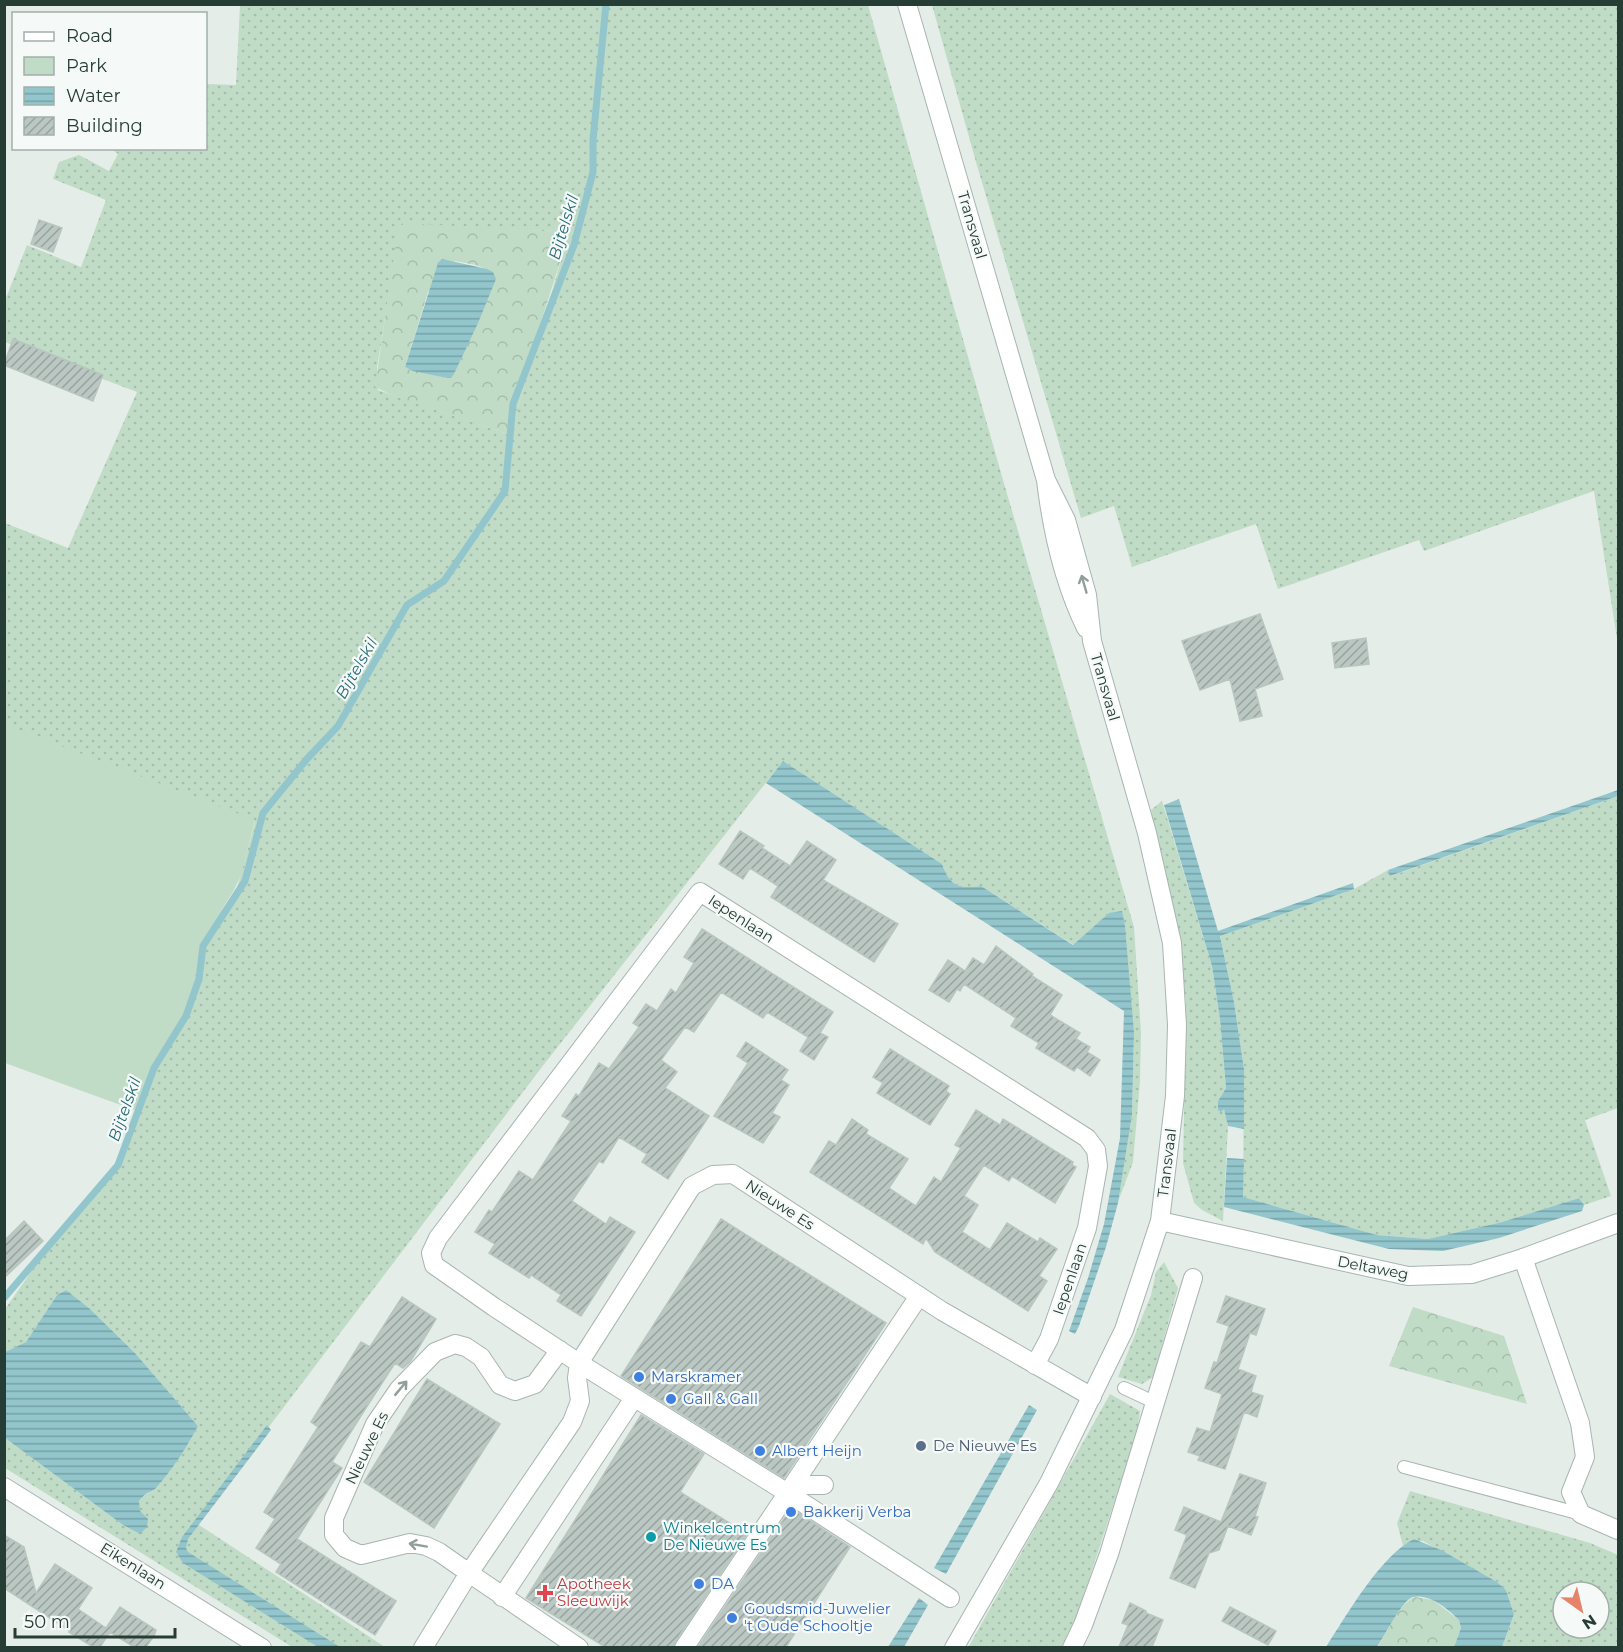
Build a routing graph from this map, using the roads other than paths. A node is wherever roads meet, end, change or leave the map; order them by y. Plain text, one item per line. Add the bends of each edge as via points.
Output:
1 (907, 4) edge
2 (1160, 1221) junction
3 (1618, 1223) edge
4 (1523, 1258) junction
5 (1193, 1278) dead end
6 (919, 1296) junction
7 (560, 1350) junction
8 (579, 1363) junction
9 (1035, 1365) junction
10 (1124, 1388) dead end
11 (1092, 1397) junction
12 (634, 1398) junction
13 (1156, 1403) junction
14 (1404, 1467) dead end
15 (824, 1485) dead end
16 (4, 1487) edge
17 (786, 1492) junction
18 (1581, 1514) junction
19 (1618, 1530) edge
20 (469, 1573) junction
21 (502, 1597) junction
22 (950, 1598) dead end
23 (551, 1640) edge
24 (262, 1647) edge
25 (423, 1647) edge
26 (579, 1647) edge
27 (684, 1647) edge
28 (954, 1647) edge
29 (1072, 1647) edge

1 - 2 street, Transvaal via 1046,480 1066,520 1087,595 1092,641 1147,833 1172,943 1177,1025 1174,1096
2 - 4 street, Deltaweg via 1408,1276 1472,1274
2 - 11 street, Transvaal via 1124,1330
3 - 4 street, Deltaweg
4 - 18 street via 1580,1423 1585,1457 1571,1492
5 - 13 street
6 - 8 street, Nieuwe Es via 733,1174 713,1174 692,1186
6 - 9 street, Nieuwe Es
6 - 17 street
7 - 8 street, Iepenlaan
7 - 9 street, Iepenlaan via 434,1265 430,1253 700,892 1087,1138 1096,1150 1098,1166 1087,1228 1049,1339
20 -> 7 street, Nieuwe Es via 439,1552 411,1543 361,1555 345,1548 334,1535 334,1518 375,1424 399,1389 435,1352 455,1344 466,1347 481,1357 500,1385 515,1391 535,1384
8 - 12 street
8 - 20 street via 580,1401 572,1422
9 - 11 street, Nieuwe Es
10 - 13 lane
11 - 28 street, Transvaal via 1049,1483
12 - 17 street
12 - 21 street
13 - 29 street via 1109,1554
14 - 18 lane
15 - 17 street via 805,1485
16 - 24 street, Eikenlaan
17 - 22 street
17 - 27 street
18 - 19 street
20 - 21 street, Nieuwe Es
20 - 25 street
21 - 23 street, Nieuwe Es
23 - 26 street, Nieuwe Es

